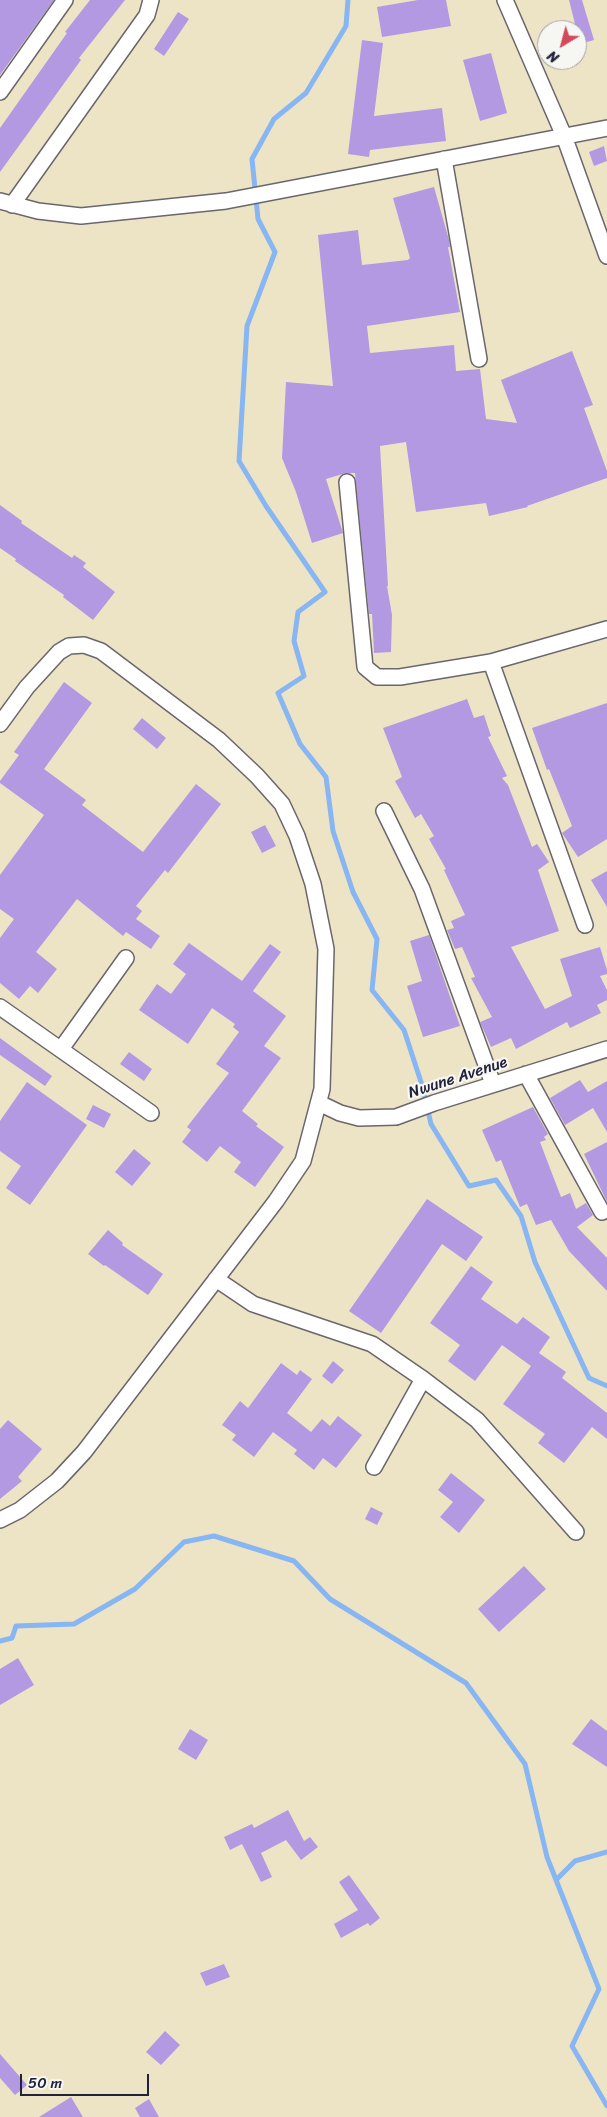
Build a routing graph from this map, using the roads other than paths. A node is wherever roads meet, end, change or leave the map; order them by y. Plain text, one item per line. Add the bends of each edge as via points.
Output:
1 (65, 0) edge
2 (152, 0) edge
3 (505, 0) edge
4 (0, 92) edge
5 (607, 128) edge
6 (564, 136) junction
7 (444, 159) junction
8 (6, 203) edge
9 (607, 256) edge
10 (479, 358) dead end
11 (347, 482) dead end
12 (607, 629) edge
13 (491, 662) junction
14 (0, 724) edge
15 (384, 810) dead end
16 (585, 925) dead end
17 (126, 958) dead end
18 (0, 1007) edge
19 (60, 1049) junction
20 (607, 1049) edge
21 (526, 1074) junction
22 (493, 1084) junction
23 (319, 1103) junction
24 (152, 1113) dead end
25 (602, 1212) dead end
26 (216, 1279) junction
27 (423, 1379) junction
28 (374, 1467) dead end
29 (0, 1520) edge
30 (576, 1532) dead end

1 - 4 street
2 - 8 street via 147,15
3 - 6 street
5 - 6 street
6 - 7 street
6 - 9 street
7 - 8 street via 226,201 81,216
7 - 10 street
11 - 13 street via 365,667 377,677 400,677
12 - 13 street
13 - 16 street
14 - 23 street via 27,687 59,652 69,646 84,645 101,651 220,740 282,804 297,836 312,884 326,949
15 - 22 street via 422,889
17 - 19 street
18 - 19 street
19 - 24 street
20 - 21 street, Nwune Avenue
21 - 22 street, Nwune Avenue
21 - 25 street
22 - 23 street, Nwune Avenue via 396,1117 359,1118
23 - 26 street via 303,1161
26 - 27 street via 253,1304 372,1344
26 - 29 street via 84,1452 57,1481 20,1510
27 - 28 street
27 - 30 street via 477,1420

